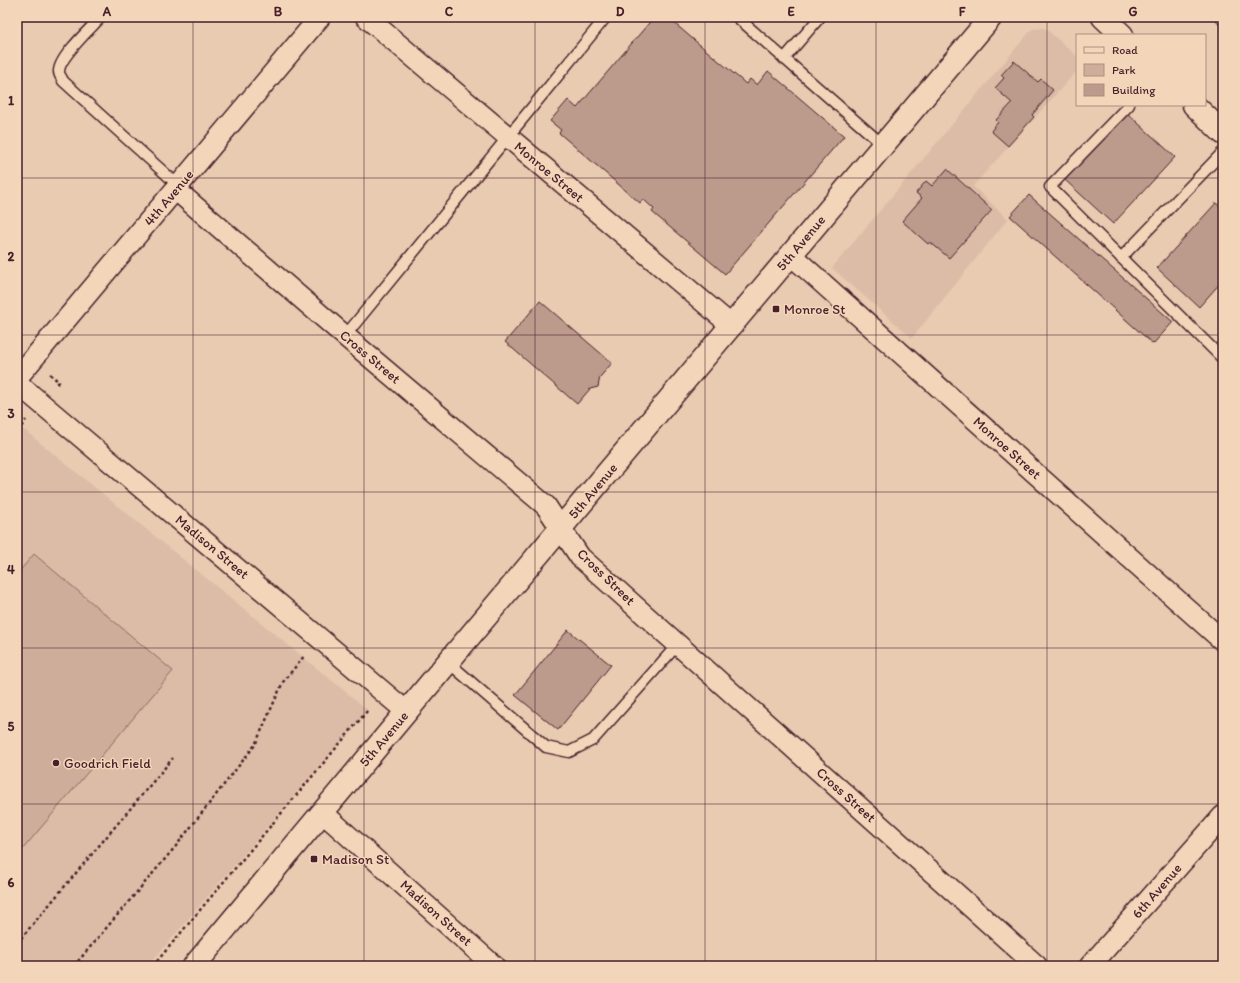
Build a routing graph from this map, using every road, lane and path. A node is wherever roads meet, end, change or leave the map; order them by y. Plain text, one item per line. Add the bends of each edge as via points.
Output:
1 (101, 17) edge
2 (320, 17) edge
3 (366, 17) edge
4 (606, 17) edge
5 (737, 17) edge
6 (820, 17) edge
7 (991, 17) edge
8 (1103, 17) edge
9 (1221, 17) edge
10 (1223, 20) edge
11 (1121, 34) edge
12 (784, 58) junction
13 (1128, 106) edge
14 (1195, 106) edge
15 (1223, 133) edge
16 (507, 137) junction
17 (883, 144) junction
18 (1223, 152) edge
19 (177, 188) junction
20 (791, 255) junction
21 (1121, 258) junction
22 (732, 326) junction
23 (345, 336) junction
24 (1223, 359) edge
25 (17, 378) edge
26 (17, 384) edge
27 (562, 528) junction
28 (1223, 641) edge
29 (678, 644) junction
30 (308, 652) dead end
31 (448, 662) junction
32 (368, 710) dead end
33 (407, 712) junction
34 (173, 758) dead end
35 (323, 813) junction
36 (1223, 816) edge
37 (17, 942) edge
38 (74, 966) edge
39 (153, 966) edge
40 (194, 966) edge
41 (494, 966) edge
42 (1036, 966) edge
43 (1090, 966) edge

1 - 19 lane via 67,53 61,63 59,72 63,81
2 - 19 street, 4th Avenue
3 - 16 street, Monroe Street
4 - 16 lane
5 - 12 lane
6 - 12 lane
7 - 17 main road, 5th Avenue
8 - 11 main road
9 - 10 lane
12 - 17 lane
13 - 21 lane via 1050,187
14 - 15 main road
16 - 22 street, Monroe Street
16 - 23 lane
17 - 20 main road, 5th Avenue
18 - 21 lane
19 - 23 street, Cross Street
19 - 25 street, 4th Avenue
20 - 22 main road, 5th Avenue
20 - 28 street, Monroe Street
21 - 24 lane
22 - 27 main road, 5th Avenue
23 - 27 street, Cross Street via 546,506
26 - 33 street, Madison Street
27 - 29 street, Cross Street via 580,557
27 - 31 main road, 5th Avenue
29 - 31 lane via 593,740 569,752 546,747
29 - 42 street, Cross Street
30 - 38 path via 283,682 255,745 176,846
31 - 33 main road, 5th Avenue
32 - 39 path
33 - 35 main road, 5th Avenue
34 - 37 path
35 - 40 main road, 5th Avenue
35 - 41 street, Madison Street
36 - 43 street, 6th Avenue

